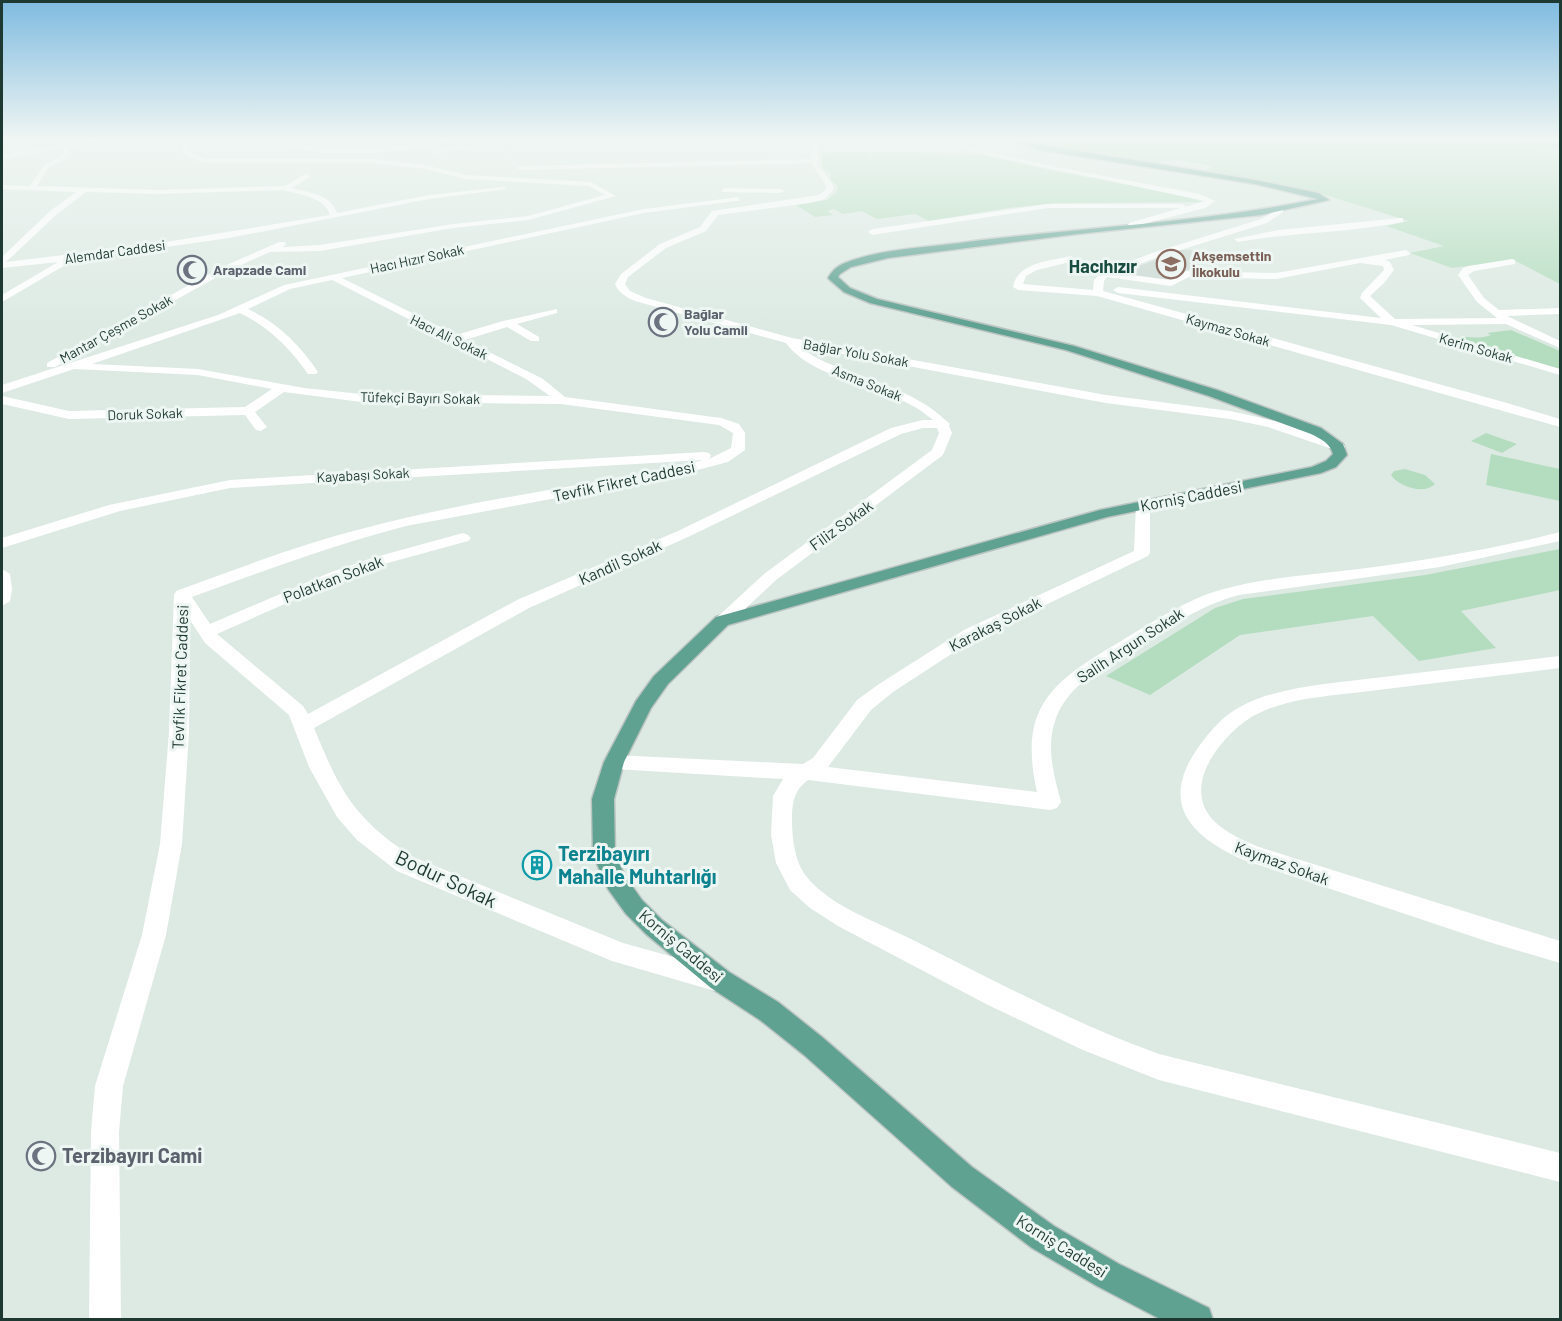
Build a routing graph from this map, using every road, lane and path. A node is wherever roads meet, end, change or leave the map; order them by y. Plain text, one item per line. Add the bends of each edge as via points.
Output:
1 (68, 202) edge
2 (327, 202) edge
3 (412, 202) edge
4 (593, 202) edge
5 (704, 202) edge
6 (804, 202) edge
7 (1211, 202) edge
8 (1318, 202) edge
9 (1202, 206) junction
10 (1280, 210) junction
11 (334, 216) junction
12 (1400, 220) dead end
13 (306, 221) junction
14 (1132, 225) junction
15 (872, 232) dead end
16 (272, 250) junction
17 (1169, 251) junction
18 (1406, 253) dead end
19 (68, 259) junction
20 (1071, 259) dead end
21 (1374, 260) junction
22 (1512, 262) dead end
23 (2, 263) edge
24 (1105, 274) junction
25 (333, 277) junction
26 (1098, 291) junction
27 (2, 298) edge
28 (240, 309) junction
29 (553, 311) dead end
30 (1560, 311) edge
31 (1495, 313) junction
32 (1504, 321) junction
33 (1392, 322) junction
34 (507, 323) junction
35 (455, 339) junction
36 (535, 339) dead end
37 (791, 341) junction
38 (1560, 345) edge
39 (72, 366) junction
40 (312, 372) dead end
41 (1560, 372) edge
42 (19, 384) junction
43 (282, 388) junction
44 (2, 389) edge
45 (1485, 399) junction
46 (2, 400) edge
47 (561, 400) junction
48 (248, 411) junction
49 (1560, 423) edge
50 (944, 424) junction
51 (261, 427) dead end
52 (1560, 430) edge
53 (1338, 447) junction
54 (733, 454) junction
55 (1143, 505) junction
56 (1560, 537) edge
57 (463, 538) dead end
58 (2, 543) edge
59 (2, 574) edge
60 (182, 595) junction
61 (2, 601) edge
62 (722, 621) junction
63 (207, 632) junction
64 (1560, 662) edge
65 (304, 725) junction
66 (614, 762) junction
67 (802, 772) junction
68 (1560, 952) edge
69 (720, 980) junction
70 (1560, 1168) edge
71 (105, 1320) edge
72 (1197, 1320) edge

1 - 23 street
2 - 11 street
3 - 11 street, Alemdar Caddesi
4 - 16 street via 528,218 320,248
5 - 25 street, Hacı Hızır Sokak
6 - 37 street, Bağlar Yolu Sokak via 715,213 703,229 663,246 624,276 620,284 624,292 634,297
7 - 9 street
8 - 10 main road
9 - 14 street
9 - 15 street via 1048,206
10 - 14 main road
10 - 17 street via 1269,219
11 - 13 street, Alemdar Caddesi
12 - 17 street via 1269,234
13 - 16 street, Mantar Çeşme Sokak
13 - 19 street, Alemdar Caddesi
14 - 53 main road via 888,255 848,265 833,278 847,290 874,301 1059,345 1213,393 1298,423
16 - 42 street, Mantar Çeşme Sokak via 223,270
17 - 24 street
18 - 21 street
19 - 23 street, Alemdar Caddesi
19 - 27 street
20 - 26 street via 1028,271 1018,287
21 - 24 street via 1276,276 1187,274 1171,283
21 - 33 street via 1387,264 1389,270 1365,298
22 - 31 street via 1472,267 1463,275
24 - 26 street via 1100,277
25 - 28 street, Hacı Hızır Sokak via 278,290
25 - 35 street, Hacı Ali Sokak
26 - 33 street
26 - 45 street, Kaymaz Sokak via 1231,332
28 - 39 street, Hacı Hızır Sokak
28 - 40 street via 270,324
29 - 34 street
30 - 31 street
31 - 32 street
32 - 33 street
32 - 38 street
33 - 41 street, Kerim Sokak
34 - 35 street
34 - 36 street
35 - 47 street, Hacı Ali Sokak via 545,386
37 - 50 street, Asma Sokak via 797,351 827,367 926,406
37 - 53 street, Bağlar Yolu Sokak via 1106,399 1252,419
39 - 42 street, Hacı Hızır Sokak
39 - 43 street, Tüfekçi Bayırı Sokak via 204,373
42 - 44 street
43 - 47 street, Tüfekçi Bayırı Sokak via 391,399
43 - 48 street
45 - 49 street, Kaymaz Sokak
45 - 52 street
46 - 48 street, Doruk Sokak via 69,415
47 - 54 street, Tüfekçi Bayırı Sokak via 728,424 739,433 740,446
48 - 51 street
50 - 62 street, Filiz Sokak via 946,437 938,452 770,577
50 - 65 street, Kandil Sokak via 923,424 896,431 683,534 523,604
53 - 55 main road, Korniş Caddesi via 1338,460 1316,470
54 - 58 street, Kayabaşı Sokak via 230,484 110,508
54 - 60 street, Tevfik Fikret Caddesi via 651,477 366,532
55 - 62 main road, Korniş Caddesi
55 - 67 street, Karakaş Sokak via 1142,553 970,634 886,688 864,705 820,763
56 - 67 street, Salih Argun Sokak via 1449,562 1238,590 1218,594 1188,608 1074,680 1053,703 1040,741 1050,802
57 - 63 street, Polatkan Sokak via 335,576
59 - 61 street
60 - 63 street, Bodur Sokak
60 - 71 street, Tevfik Fikret Caddesi via 179,732 171,844 154,935 110,1086 105,1132
62 - 66 main road, Korniş Caddesi via 661,680
63 - 65 street, Bodur Sokak via 283,698
64 - 68 street, Kaymaz Sokak via 1322,691 1248,711 1228,724 1213,741 1192,781 1191,801 1196,816 1208,831 1252,854
65 - 69 street, Bodur Sokak via 318,766 350,821 405,864 621,953
66 - 67 street
66 - 69 main road, Korniş Caddesi via 603,800 602,825 604,855 616,882 654,927
67 - 70 street via 781,800 786,858 797,882 815,898 866,928 1040,1019 1159,1067
69 - 72 main road, Korniş Caddesi via 769,1011 813,1046 962,1177 1043,1237

